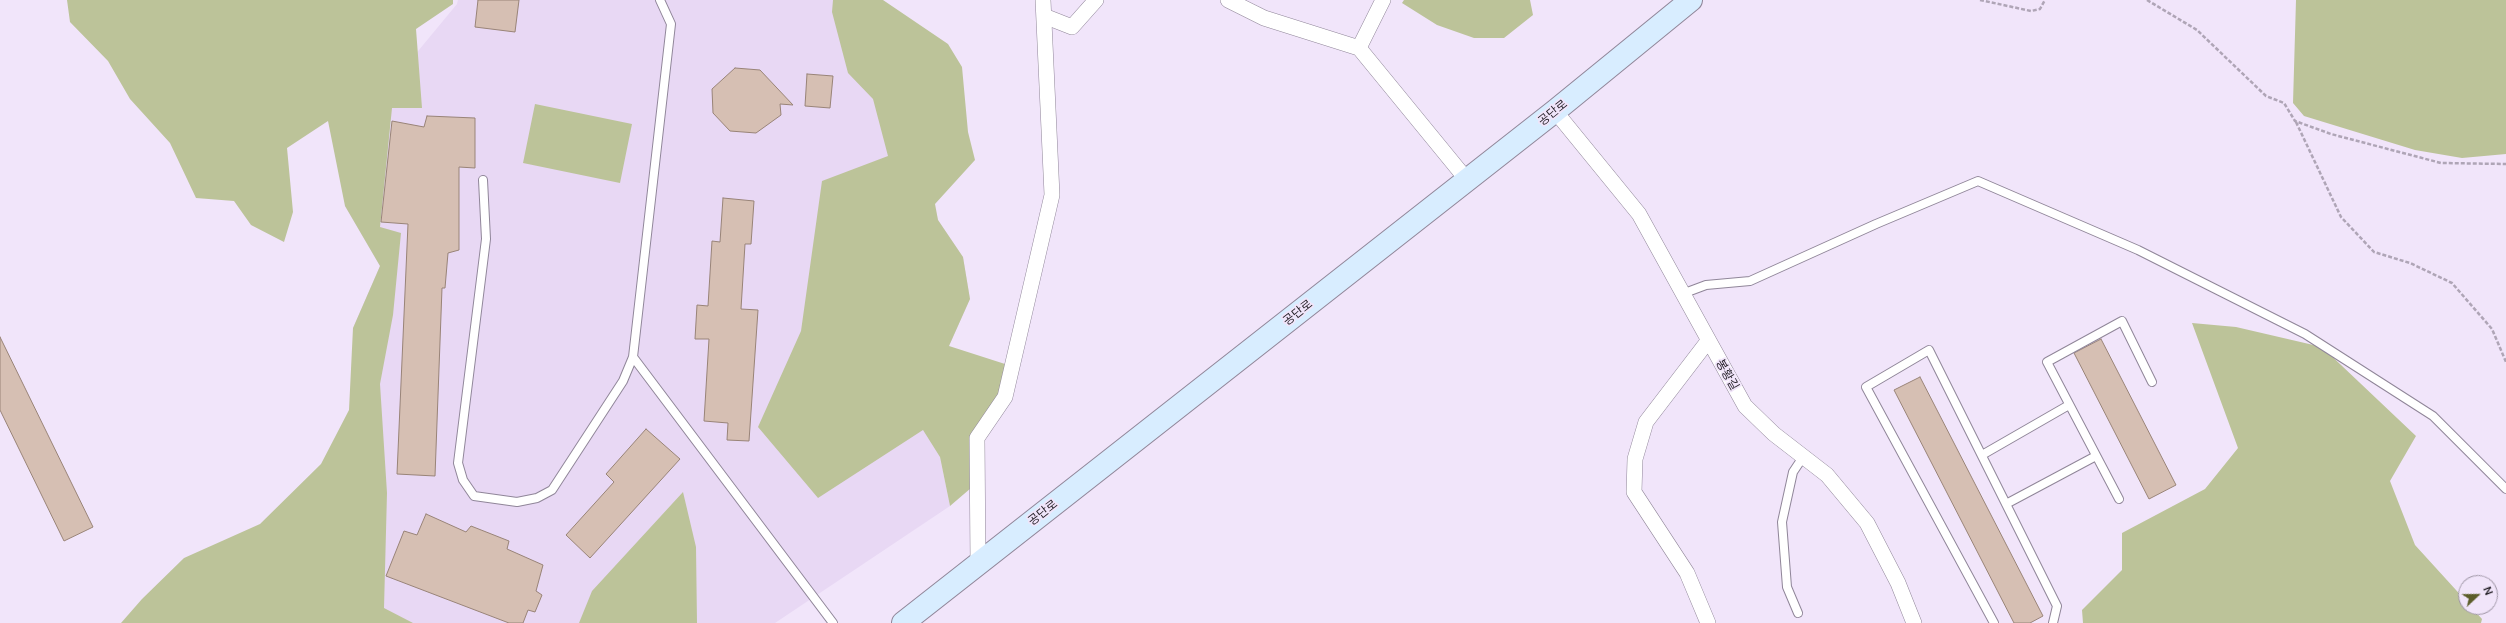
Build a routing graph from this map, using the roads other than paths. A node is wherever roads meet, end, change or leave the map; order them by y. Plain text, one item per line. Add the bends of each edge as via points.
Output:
1 (660, 0) edge
2 (1043, 0) edge
3 (1096, 0) edge
4 (1228, 0) edge
5 (1382, 0) edge
6 (1692, 0) edge
7 (1044, 16) junction
8 (1359, 48) junction
9 (1555, 111) junction
10 (483, 180) dead end
11 (1467, 180) junction
12 (1682, 294) junction
13 (1708, 341) junction
14 (633, 358) junction
15 (2152, 382) dead end
16 (2069, 405) junction
17 (1982, 455) junction
18 (2096, 456) junction
19 (1803, 457) junction
20 (2506, 489) edge
21 (2119, 499) dead end
22 (2006, 504) junction
23 (978, 564) junction
24 (1798, 614) dead end
25 (1915, 622) edge
26 (834, 623) edge
27 (903, 623) edge
28 (1708, 623) edge
29 (1994, 623) edge
30 (2053, 623) edge

1 - 14 lane via 671,24
2 - 7 street
3 - 7 street via 1072,27
4 - 8 street via 1264,18
5 - 8 street
6 - 9 street, 공단로
7 - 23 street via 1052,195 1005,397 977,438
8 - 11 street
9 - 11 street, 공단로
9 - 12 street, 봉황길 via 1639,214
10 - 14 lane via 486,239 458,464 463,480 474,496 517,502 537,498 552,490 623,381
11 - 23 street, 공단로
12 - 13 street, 봉황길
12 - 20 lane via 1706,285 1750,281 1978,181 2138,250 2305,334 2433,416
13 - 19 street, 봉황길 via 1745,406
13 - 28 street via 1646,422 1635,459 1634,492 1688,573
14 - 26 lane
15 - 16 lane via 2122,320 2047,362
16 - 17 lane
16 - 18 lane
17 - 22 lane
17 - 29 lane via 1929,350 1866,387
18 - 21 lane
18 - 22 lane
19 - 24 lane via 1793,472 1782,522 1787,587
19 - 25 street, 봉황길 via 1827,475 1867,523
22 - 30 lane via 2057,606
23 - 27 street, 공단로

